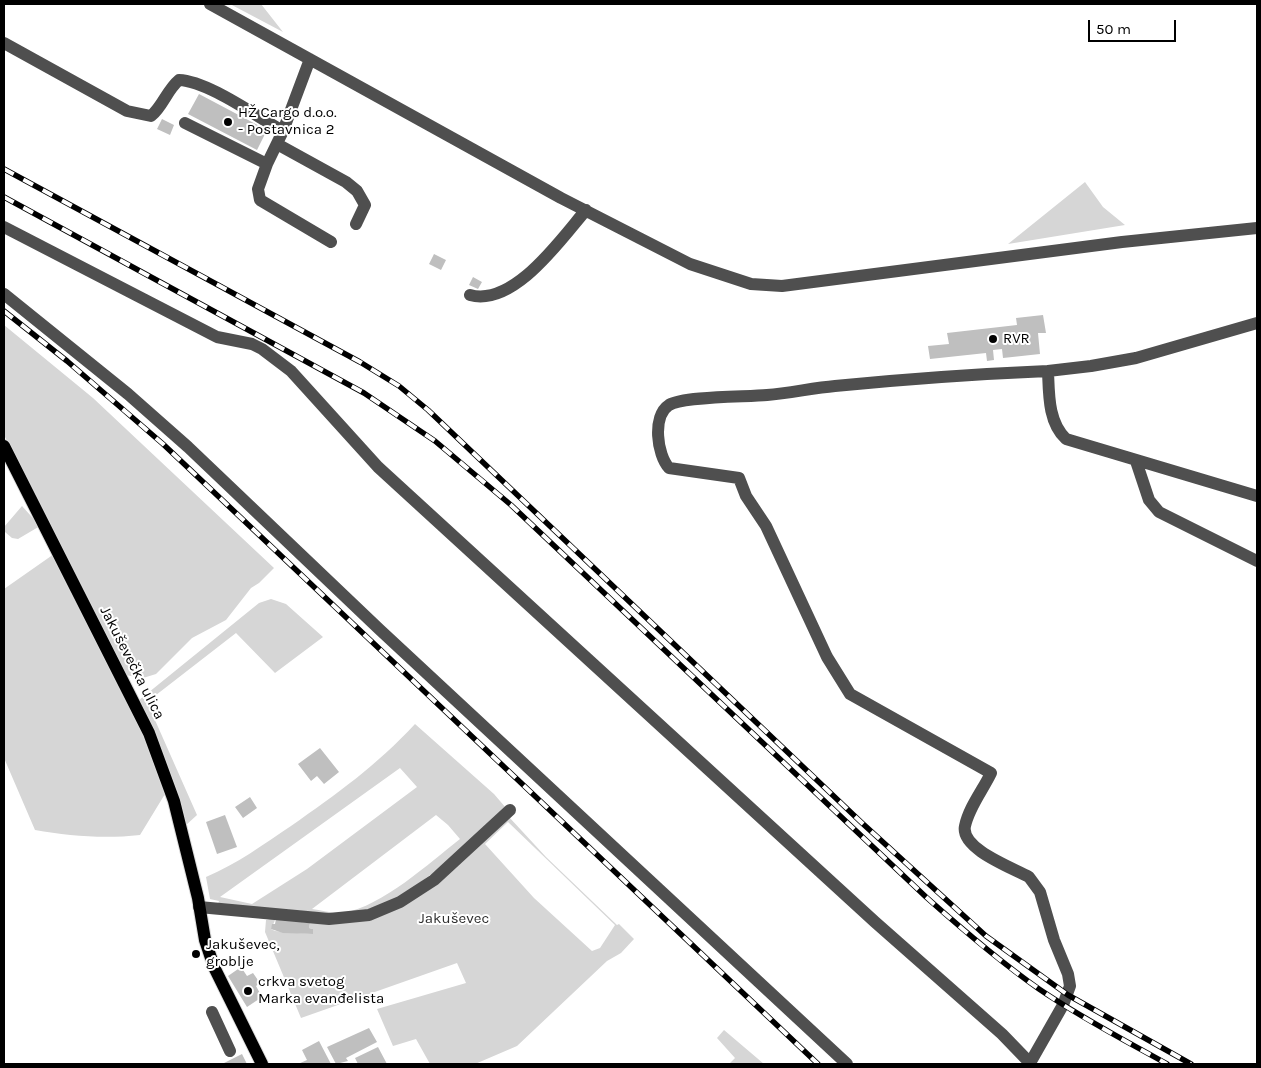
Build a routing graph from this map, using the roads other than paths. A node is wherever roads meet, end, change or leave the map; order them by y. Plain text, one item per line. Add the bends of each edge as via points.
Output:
1 (210, 4) edge
2 (4, 43) edge
3 (310, 59) junction
4 (185, 123) dead end
5 (283, 131) junction
6 (277, 144) junction
7 (267, 164) junction
8 (586, 210) junction
9 (356, 224) dead end
10 (4, 227) edge
11 (1257, 228) edge
12 (331, 242) dead end
13 (4, 294) edge
14 (470, 295) dead end
15 (1257, 323) edge
16 (1048, 371) junction
17 (4, 446) edge
18 (1136, 461) junction
19 (1257, 496) edge
20 (1257, 561) edge
21 (510, 810) dead end
22 (199, 907) junction
23 (212, 1012) dead end
24 (230, 1051) dead end
25 (262, 1064) edge
26 (847, 1064) edge
27 (1030, 1064) edge

1 - 3 street
2 - 5 street via 127,111 151,116 179,80 189,81 208,88
3 - 5 street
3 - 8 street
4 - 7 street
5 - 6 street
6 - 7 street
6 - 9 street via 357,191 364,205
7 - 12 street via 258,189 260,200
8 - 11 street via 690,264 751,284 782,286
8 - 14 street via 536,268 496,294 481,298
10 - 27 street via 217,337 262,349 291,371 378,467 875,922 1002,1034
13 - 26 street via 188,447
15 - 16 street via 1136,358
16 - 18 street via 1051,410 1057,430 1079,445
16 - 27 street via 931,377 678,402 663,410 659,431 662,461 669,468 739,478 746,496 766,526 828,657 850,694 991,773 965,824 966,835 984,854 1029,877 1034,883 1040,892 1070,986 1068,996
17 - 22 main road, Jakuševečka ulica via 149,733 174,801
18 - 19 street
18 - 20 street via 1149,500 1159,512
21 - 22 street via 434,880 414,894 368,915 321,921
22 - 25 main road, Jakuševečka ulica via 214,967
23 - 24 street

